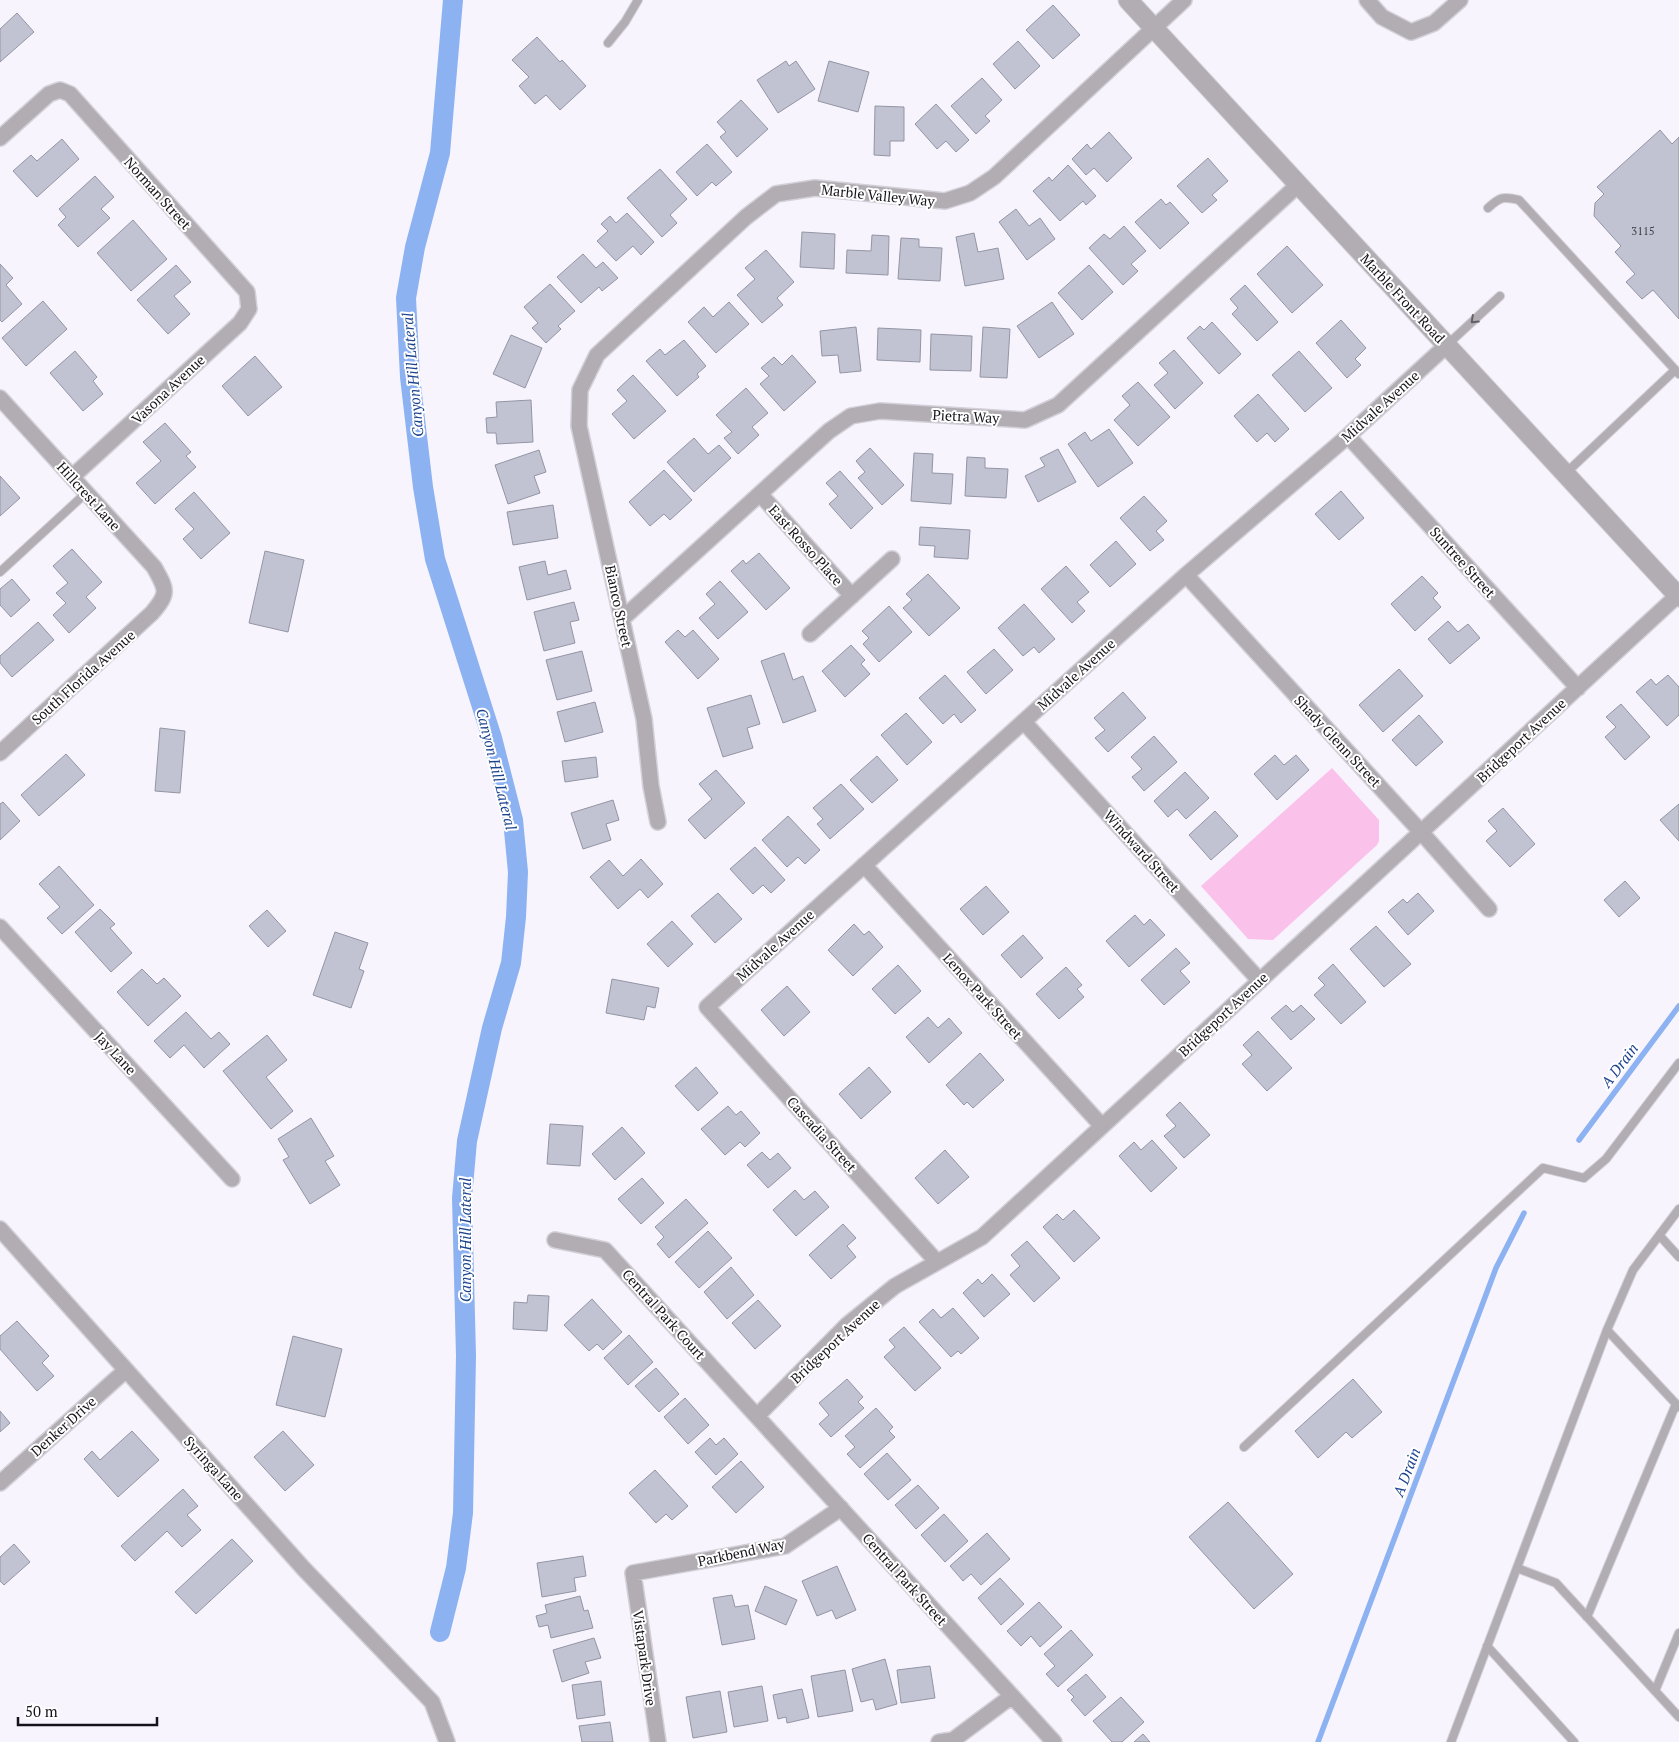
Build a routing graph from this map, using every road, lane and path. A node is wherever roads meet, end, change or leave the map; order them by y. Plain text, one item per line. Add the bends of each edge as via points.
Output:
1 (638, 0) edge
2 (1128, 0) edge
3 (1184, 0) edge
4 (1367, 0) edge
5 (1460, 0) edge
6 (1154, 28) junction
7 (608, 43) dead end
8 (0, 138) edge
9 (1298, 185) junction
10 (1488, 208) dead end
11 (247, 292) joint
12 (1500, 296) dead end
13 (1447, 345) junction
14 (1677, 372) edge
15 (580, 390) joint
16 (0, 398) edge
17 (1348, 436) junction
18 (1566, 474) junction
19 (72, 478) junction
20 (86, 493) junction
21 (760, 494) junction
22 (892, 559) dead end
23 (0, 572) edge
24 (1186, 575) junction
25 (1679, 595) edge
26 (852, 596) junction
27 (164, 599) joint
28 (622, 619) junction
29 (810, 634) dead end
30 (1578, 688) junction
31 (1024, 722) junction
32 (0, 753) edge
33 (658, 822) dead end
34 (1421, 832) junction
35 (864, 866) junction
36 (1489, 908) dead end
37 (0, 927) edge
38 (1260, 980) junction
39 (707, 1007) joint
40 (1679, 1063) edge
41 (1102, 1126) junction
42 (232, 1179) dead end
43 (1679, 1210) edge
44 (0, 1229) edge
45 (1660, 1236) junction
46 (555, 1240) dead end
47 (1679, 1257) edge
48 (936, 1262) junction
49 (1607, 1330) junction
50 (126, 1370) junction
51 (1678, 1405) edge
52 (757, 1416) junction
53 (1244, 1447) dead end
54 (0, 1483) edge
55 (841, 1508) junction
56 (1517, 1568) junction
57 (633, 1573) joint
58 (1587, 1617) junction
59 (1679, 1633) edge
60 (1487, 1646) junction
61 (1655, 1691) junction
62 (1012, 1696) junction
63 (1679, 1717) edge
64 (447, 1742) edge
65 (658, 1742) edge
66 (939, 1742) edge
67 (1054, 1742) edge
68 (1451, 1742) edge
69 (1574, 1742) edge

1 - 7 lane
2 - 6 street, Marble Front Road
3 - 6 street, Marble Valley Way
4 - 5 street via 1382,17 1411,32 1434,23
6 - 9 street, Marble Front Road
6 - 15 street, Marble Valley Way via 994,177 970,193 945,201 815,188 776,194 746,217 597,355
8 - 11 street, Norman Street via 49,94 60,90 70,94
9 - 13 street, Marble Front Road
9 - 21 street, Pietra Way via 1058,405 1024,420 880,411 851,416 829,431
10 - 14 lane via 1498,199 1519,200
11 - 19 street, Vasona Avenue via 249,309 240,323
12 -> 13 lane
13 - 17 street, Midvale Avenue
13 - 18 street, Marble Front Road
14 - 18 lane
15 - 28 street, Bianco Street via 579,426
16 - 19 street, Hillcrest Lane
17 - 24 street, Midvale Avenue
17 - 30 street, Suntree Street
18 - 25 street, Marble Front Road
19 - 20 street, Hillcrest Lane
20 - 23 lane
20 - 27 street, Hillcrest Lane via 154,567 164,586
21 - 26 street, East Rosso Place
21 - 28 street, Pietra Way
22 - 26 street, East Rosso Place
24 - 31 street, Midvale Avenue
24 - 34 street, Shady Glenn Street
25 - 30 street, Bridgeport Avenue
26 - 29 street, East Rosso Place
27 - 32 street, South Florida Avenue
28 - 33 street, Bianco Street via 644,718
30 - 34 street, Bridgeport Avenue
31 - 35 street, Midvale Avenue
31 - 38 street, Windward Street
34 - 36 street, Shady Glenn Street
34 - 38 street, Bridgeport Avenue
35 - 39 street, Midvale Avenue
35 - 41 street, Lenox Park Street
37 - 42 street, Jay Lane
38 - 41 street, Bridgeport Avenue
39 - 48 street, Cascadia Street
40 - 53 lane via 1606,1159 1584,1178 1544,1168
41 - 48 street, Bridgeport Avenue via 982,1237
43 - 45 lane
44 - 50 street, Syringa Lane
45 - 47 lane
45 - 49 lane via 1632,1270
46 - 52 street, Central Park Court via 605,1250
48 - 52 street, Bridgeport Avenue via 895,1286 847,1325
49 - 51 lane
49 - 56 lane
50 - 54 street, Denker Drive
50 - 64 street, Syringa Lane via 304,1569 432,1702
51 - 58 lane
52 - 55 street, Central Park Street
55 - 57 street, Parkbend Way via 785,1546
55 - 62 street, Central Park Street
56 - 58 lane via 1556,1583
56 - 60 lane
57 - 65 street, Vistapark Drive
58 - 61 lane
59 - 61 lane
60 - 68 lane
60 - 69 lane
61 - 63 lane
62 - 66 street via 953,1740
62 - 67 street, Central Park Street

